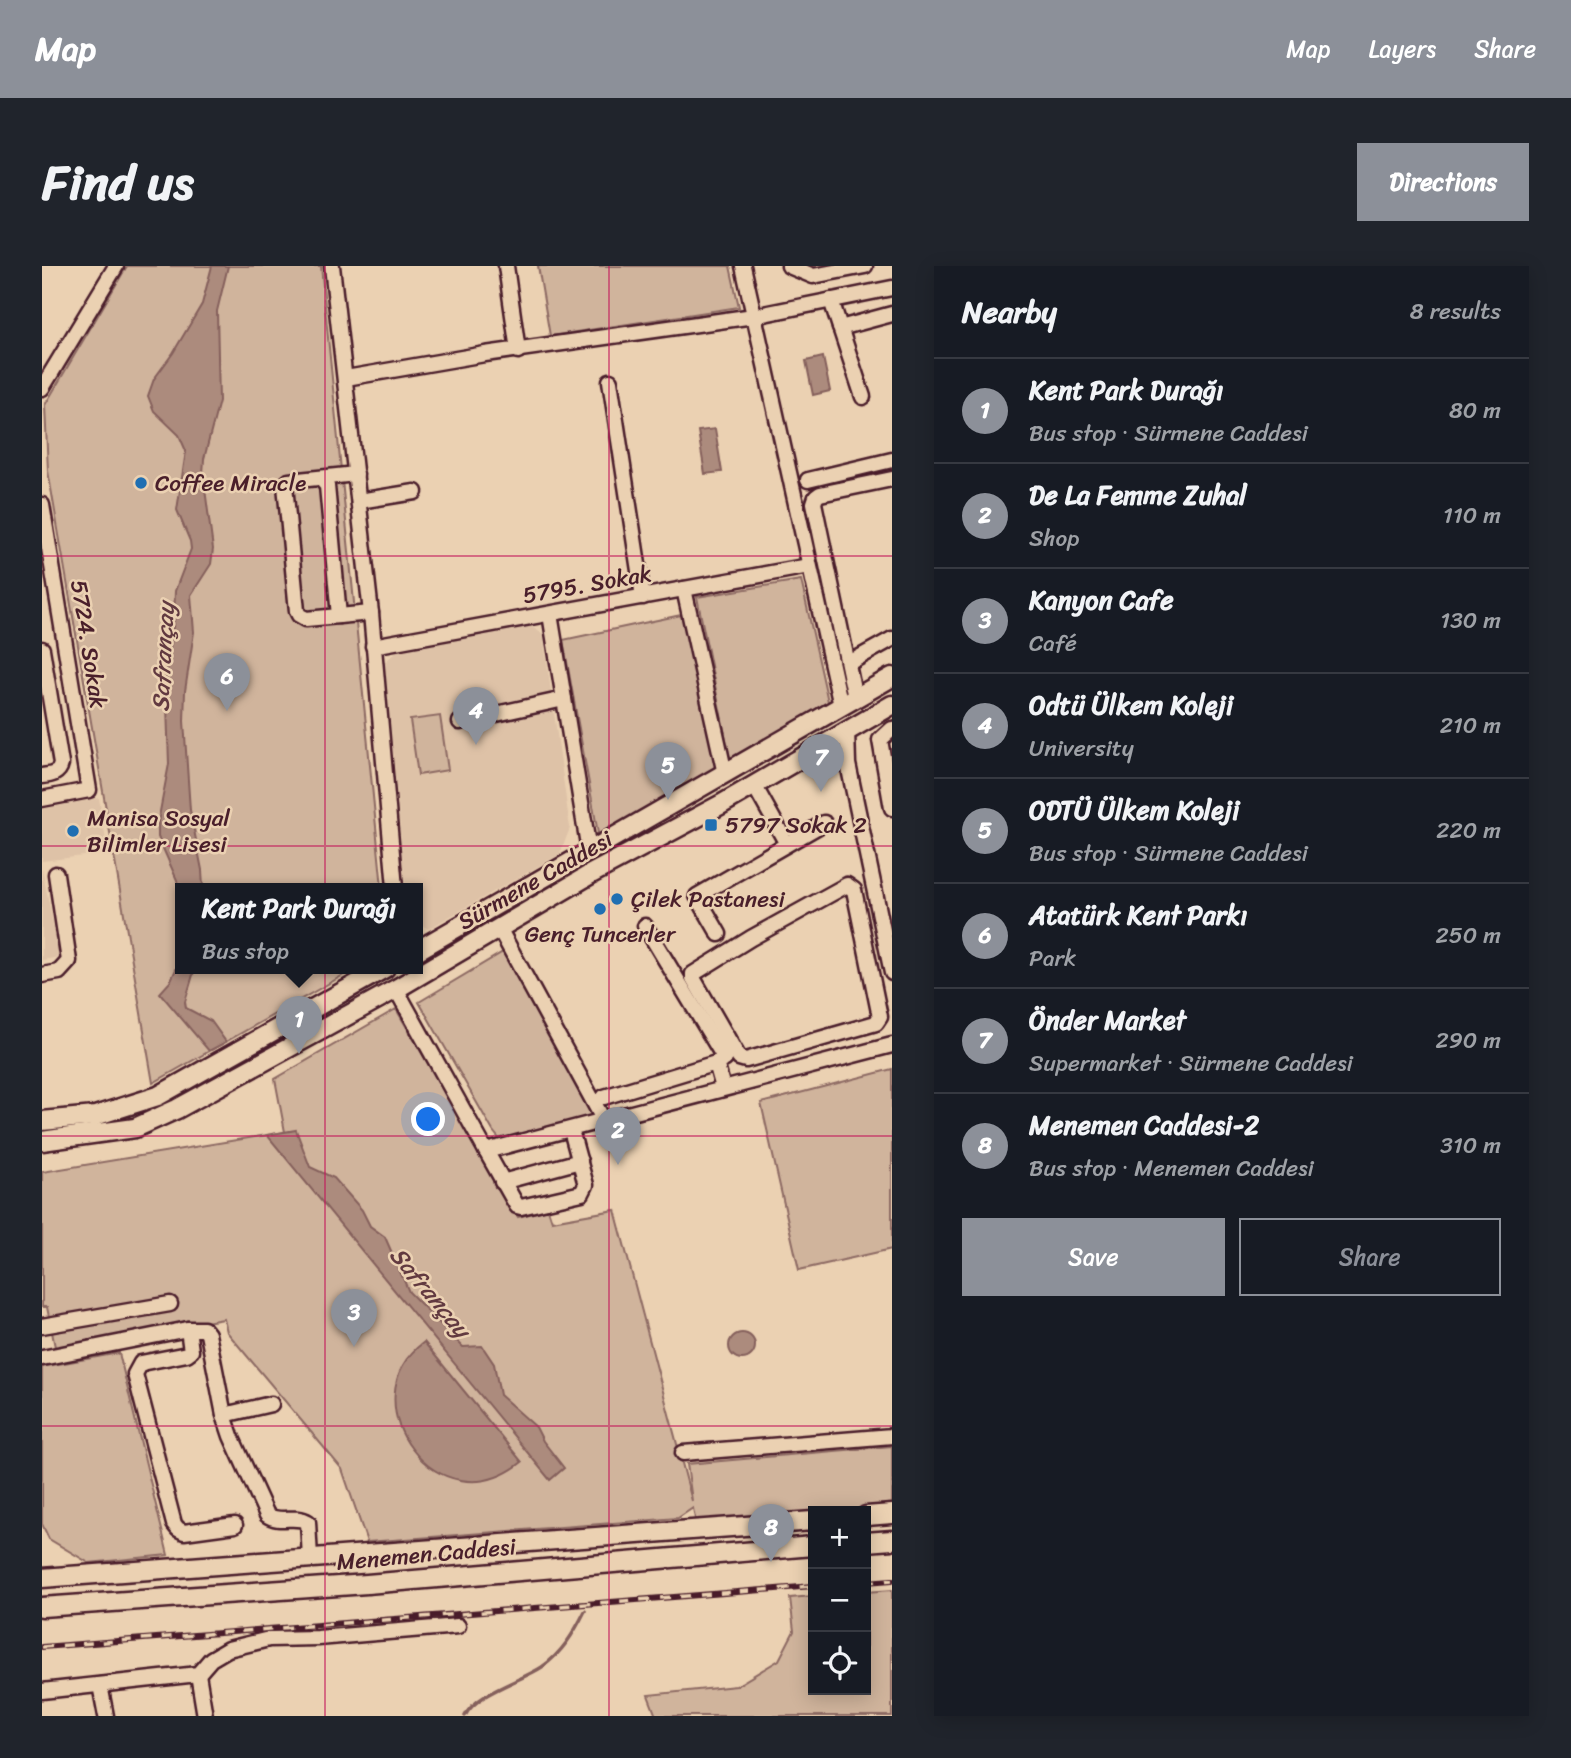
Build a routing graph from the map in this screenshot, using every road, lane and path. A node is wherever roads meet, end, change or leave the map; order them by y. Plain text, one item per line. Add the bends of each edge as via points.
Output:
1 (116, 266) edge
2 (332, 266) edge
3 (506, 266) edge
4 (743, 266) edge
5 (789, 266) edge
6 (865, 266) edge
7 (892, 288) edge
8 (831, 300) junction
9 (892, 314) edge
10 (754, 316) junction
11 (840, 328) junction
12 (518, 351) junction
13 (346, 378) junction
14 (610, 382) dead end
15 (42, 388) edge
16 (863, 397) dead end
17 (892, 460) edge
18 (356, 474) junction
19 (321, 479) junction
20 (892, 479) edge
21 (808, 480) dead end
22 (415, 492) dead end
23 (359, 501) junction
24 (42, 505) edge
25 (809, 566) junction
26 (684, 590) junction
27 (643, 597) junction
28 (371, 613) junction
29 (550, 614) junction
30 (339, 616) junction
31 (892, 639) edge
32 (373, 646) junction
33 (42, 649) edge
34 (849, 663) junction
35 (892, 677) edge
36 (564, 699) junction
37 (848, 702) junction
38 (892, 705) edge
39 (460, 722) dead end
40 (892, 729) edge
41 (847, 730) junction
42 (725, 774) junction
43 (42, 776) edge
44 (754, 785) junction
45 (42, 799) edge
46 (892, 808) edge
47 (824, 824) dead end
48 (787, 844) junction
49 (589, 851) junction
50 (56, 874) dead end
51 (592, 874) junction
52 (395, 883) edge
53 (645, 926) dead end
54 (499, 928) junction
55 (719, 934) dead end
56 (423, 947) edge
57 (423, 968) edge
58 (375, 974) edge
59 (413, 974) edge
60 (42, 975) edge
61 (892, 975) edge
62 (872, 982) junction
63 (396, 989) junction
64 (892, 1045) edge
65 (233, 1056) junction
66 (716, 1063) junction
67 (243, 1073) junction
68 (723, 1088) junction
69 (604, 1097) dead end
70 (42, 1121) edge
71 (604, 1121) junction
72 (571, 1130) junction
73 (42, 1141) edge
74 (486, 1152) junction
75 (579, 1161) junction
76 (502, 1182) junction
77 (170, 1304) dead end
78 (42, 1326) edge
79 (188, 1329) junction
80 (42, 1358) edge
81 (271, 1404) dead end
82 (224, 1415) junction
83 (892, 1436) edge
84 (683, 1453) dead end
85 (892, 1514) edge
86 (871, 1516) edge
87 (808, 1521) edge
88 (235, 1525) dead end
89 (892, 1540) edge
90 (871, 1542) edge
91 (808, 1546) edge
92 (310, 1558) junction
93 (42, 1578) edge
94 (42, 1607) edge
95 (458, 1626) dead end
96 (198, 1674) junction
97 (100, 1685) junction
98 (42, 1691) edge
99 (106, 1716) edge
100 (205, 1716) edge

1 - 15 street
2 - 13 street
3 - 12 street
4 - 10 street
5 - 6 street via 813,276
7 - 8 street
8 - 10 street
8 - 11 street
9 - 11 street
10 - 12 street
10 - 25 street
11 - 16 street
12 - 13 street
13 - 18 street
14 - 27 street
17 - 21 street
18 - 19 street
18 - 23 street
19 - 30 street via 327,486
19 - 30 street via 285,485 297,611 306,619
20 - 34 street via 820,494 814,503
22 - 23 street
23 - 28 street
24 - 45 street, 5724. Sokak via 89,790
25 - 26 street, 5795. Sokak
25 - 37 street
26 - 27 street, 5795. Sokak
26 - 42 street
27 - 29 street, 5795. Sokak
28 - 30 street
28 - 32 street
29 - 32 street, 5795. Sokak
29 - 36 street
31 - 34 street
32 - 52 street
33 - 43 street via 61,764 54,774
34 - 37 street
35 - 37 main road, Sürmene Caddesi
36 - 39 street
36 - 49 street
37 - 41 main road
37 - 42 main road, Sürmene Caddesi
38 - 41 main road, Sürmene Caddesi
40 - 46 street via 880,740
41 - 44 main road, Sürmene Caddesi
41 - 61 street via 848,764
42 - 49 main road, Sürmene Caddesi
44 - 48 street
44 - 51 main road, Sürmene Caddesi
47 - 48 street
48 - 55 street via 697,896
49 - 51 main road
49 - 56 main road, Sürmene Caddesi
50 - 60 street via 69,961 59,972
51 - 54 main road, Sürmene Caddesi
53 - 66 street via 725,1059
54 - 57 main road, Sürmene Caddesi
54 - 71 street
58 - 65 main road
59 - 63 main road, Sürmene Caddesi
61 - 62 street
62 - 62 street via 880,1017 877,1023 746,1060 739,1058 692,976 847,885 854,890
63 - 67 main road, Sürmene Caddesi
63 - 74 street
64 - 68 street
65 - 67 main road
65 - 70 main road via 158,1096 95,1116
66 - 68 street
66 - 69 street
67 - 73 main road, Sürmene Caddesi via 135,1128
68 - 71 street
71 - 72 street
72 - 74 street
72 - 75 street
74 - 76 street
75 - 76 street
75 - 76 street via 586,1185 582,1193 521,1207
77 - 78 street
79 - 80 street
79 - 82 street via 200,1327 208,1334
79 - 88 street via 191,1351 141,1363 135,1374 174,1524 184,1532
81 - 82 street
82 - 92 street via 267,1515 307,1522
83 - 84 street
85 - 86 main road
87 - 92 main road, Menemen Caddesi
89 - 90 main road
91 - 94 main road, Menemen Caddesi
92 - 93 main road, Menemen Caddesi
95 - 96 street via 268,1639 228,1648
96 - 97 street
96 - 100 street
97 - 98 street
97 - 99 street

